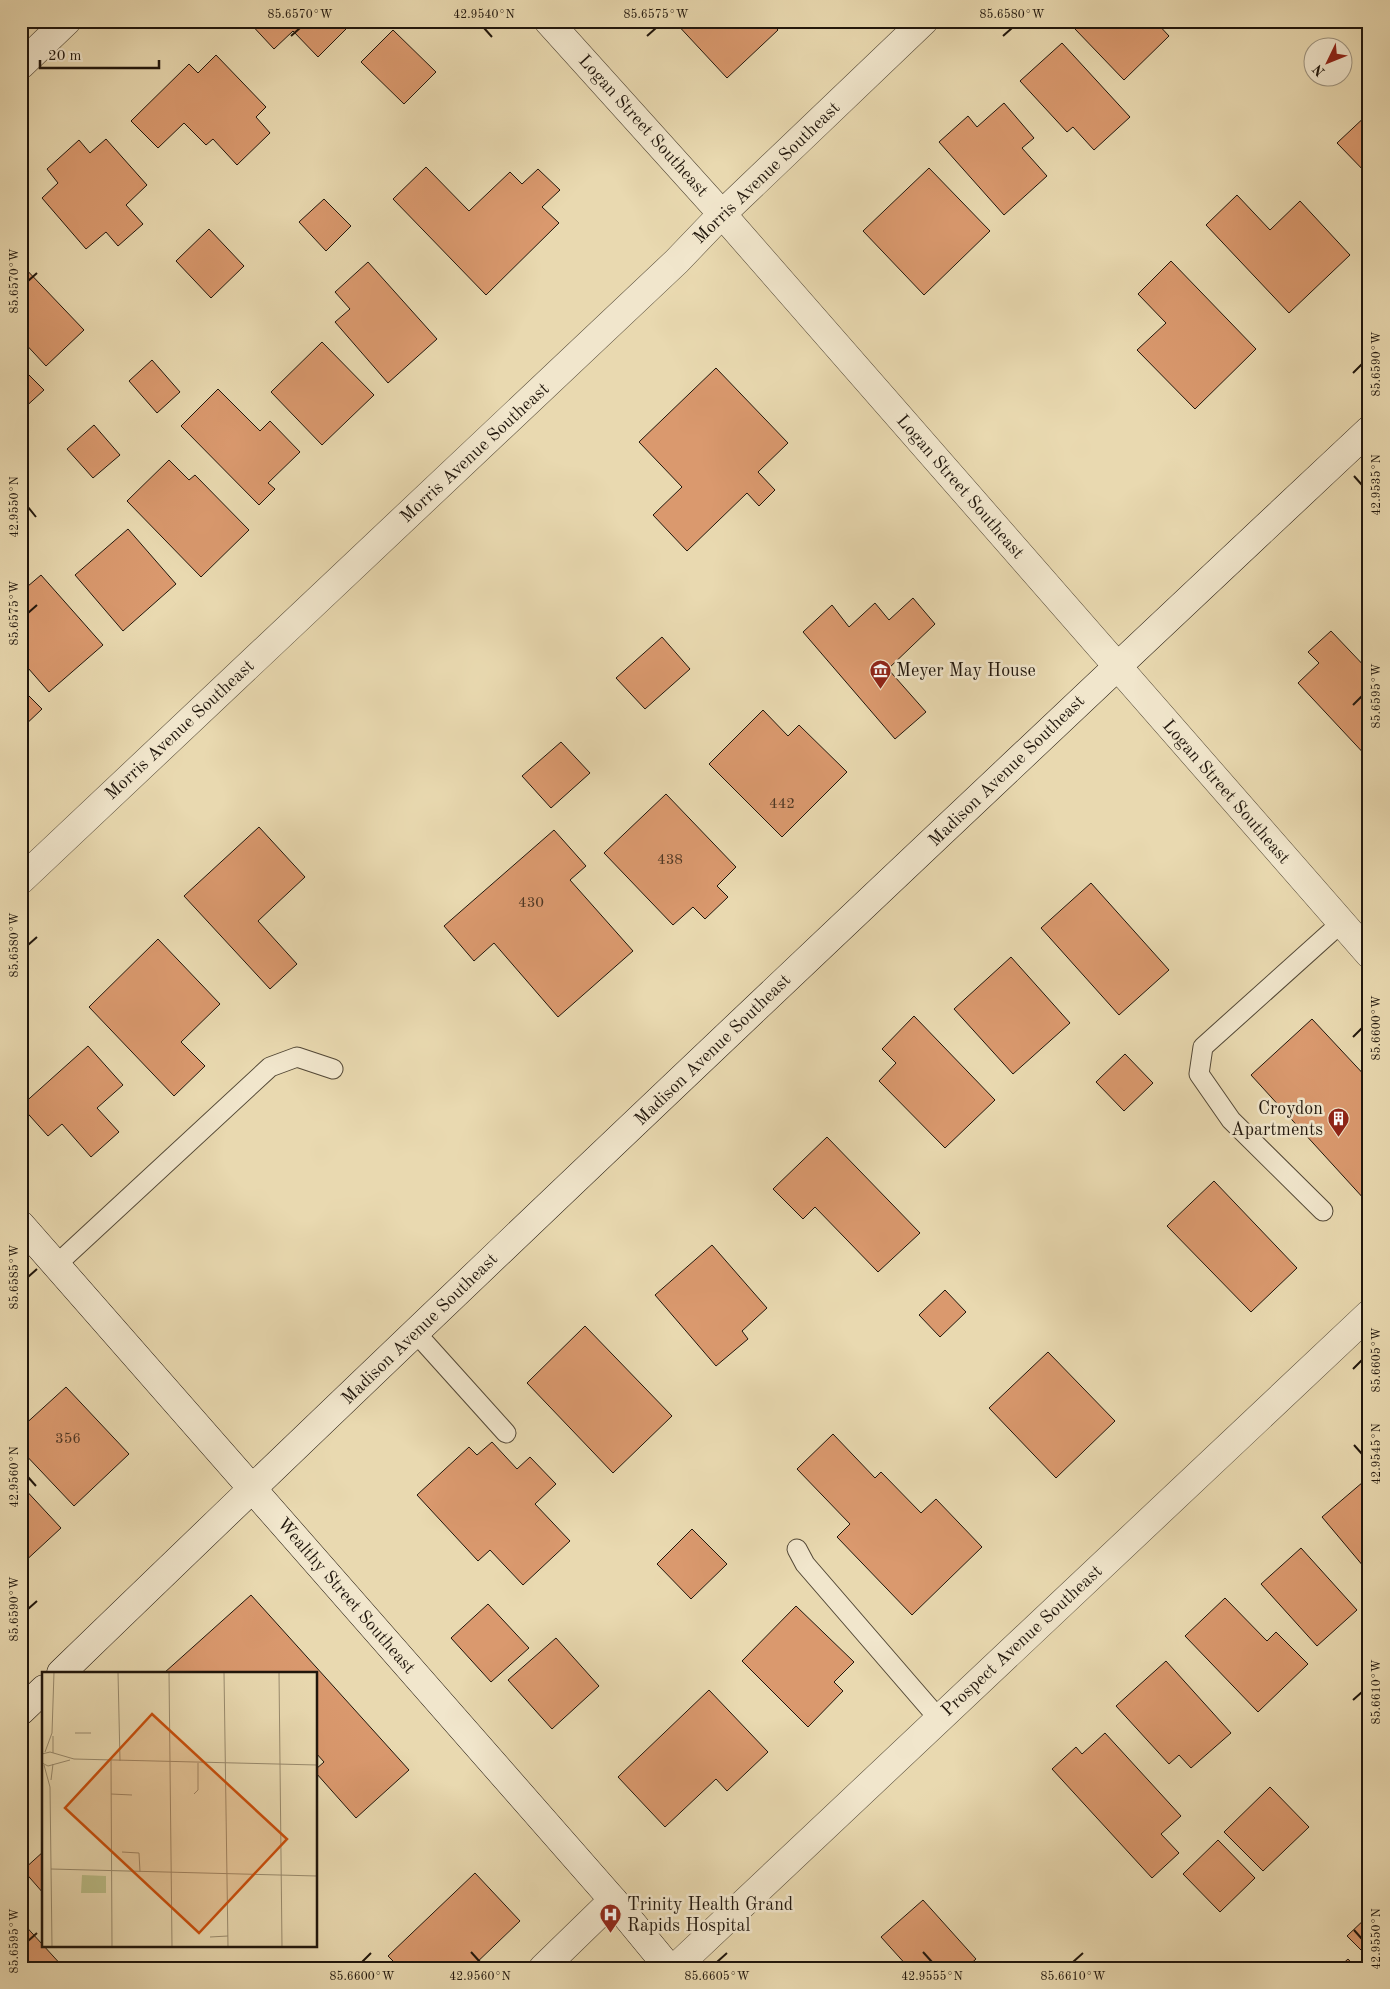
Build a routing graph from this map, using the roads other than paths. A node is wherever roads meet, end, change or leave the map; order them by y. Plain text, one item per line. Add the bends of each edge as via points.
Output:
1 (67, 21) edge
2 (548, 21) edge
3 (924, 21) edge
4 (21, 65) edge
5 (722, 214) junction
6 (1369, 430) edge
7 (1117, 666) junction
8 (21, 880) edge
9 (1341, 923) junction
10 (1369, 954) edge
11 (333, 1070) dead end
12 (1323, 1211) dead end
13 (21, 1225) edge
14 (56, 1265) junction
15 (1369, 1314) edge
16 (416, 1333) junction
17 (506, 1433) dead end
18 (252, 1488) junction
19 (796, 1549) dead end
20 (62, 1672) edge
21 (42, 1691) edge
22 (21, 1711) edge
23 (939, 1719) junction
24 (613, 1900) junction
25 (543, 1968) edge
26 (669, 1968) edge
27 (675, 1968) edge

1 - 4 street
2 - 5 street, Logan Street Southeast
3 - 5 street, Morris Avenue Southeast
5 - 7 street, Logan Street Southeast
5 - 8 street, Morris Avenue Southeast via 678,262
6 - 7 street, Madison Avenue Southeast
7 - 9 street, Logan Street Southeast
7 - 16 street, Madison Avenue Southeast
9 - 10 street, Logan Street Southeast
9 - 12 lane via 1203,1047 1198,1074 1231,1120
11 - 14 lane via 297,1058 270,1066
13 - 14 street, Wealthy Street Southeast
14 - 18 street, Wealthy Street Southeast
15 - 23 street, Prospect Avenue Southeast
16 - 17 lane
16 - 18 street, Madison Avenue Southeast
18 - 20 street, Madison Avenue Southeast
18 - 24 street, Wealthy Street Southeast
19 - 23 lane via 805,1564
21 - 22 street
23 - 27 street, Prospect Avenue Southeast
24 - 25 street
24 - 26 street, Wealthy Street Southeast

